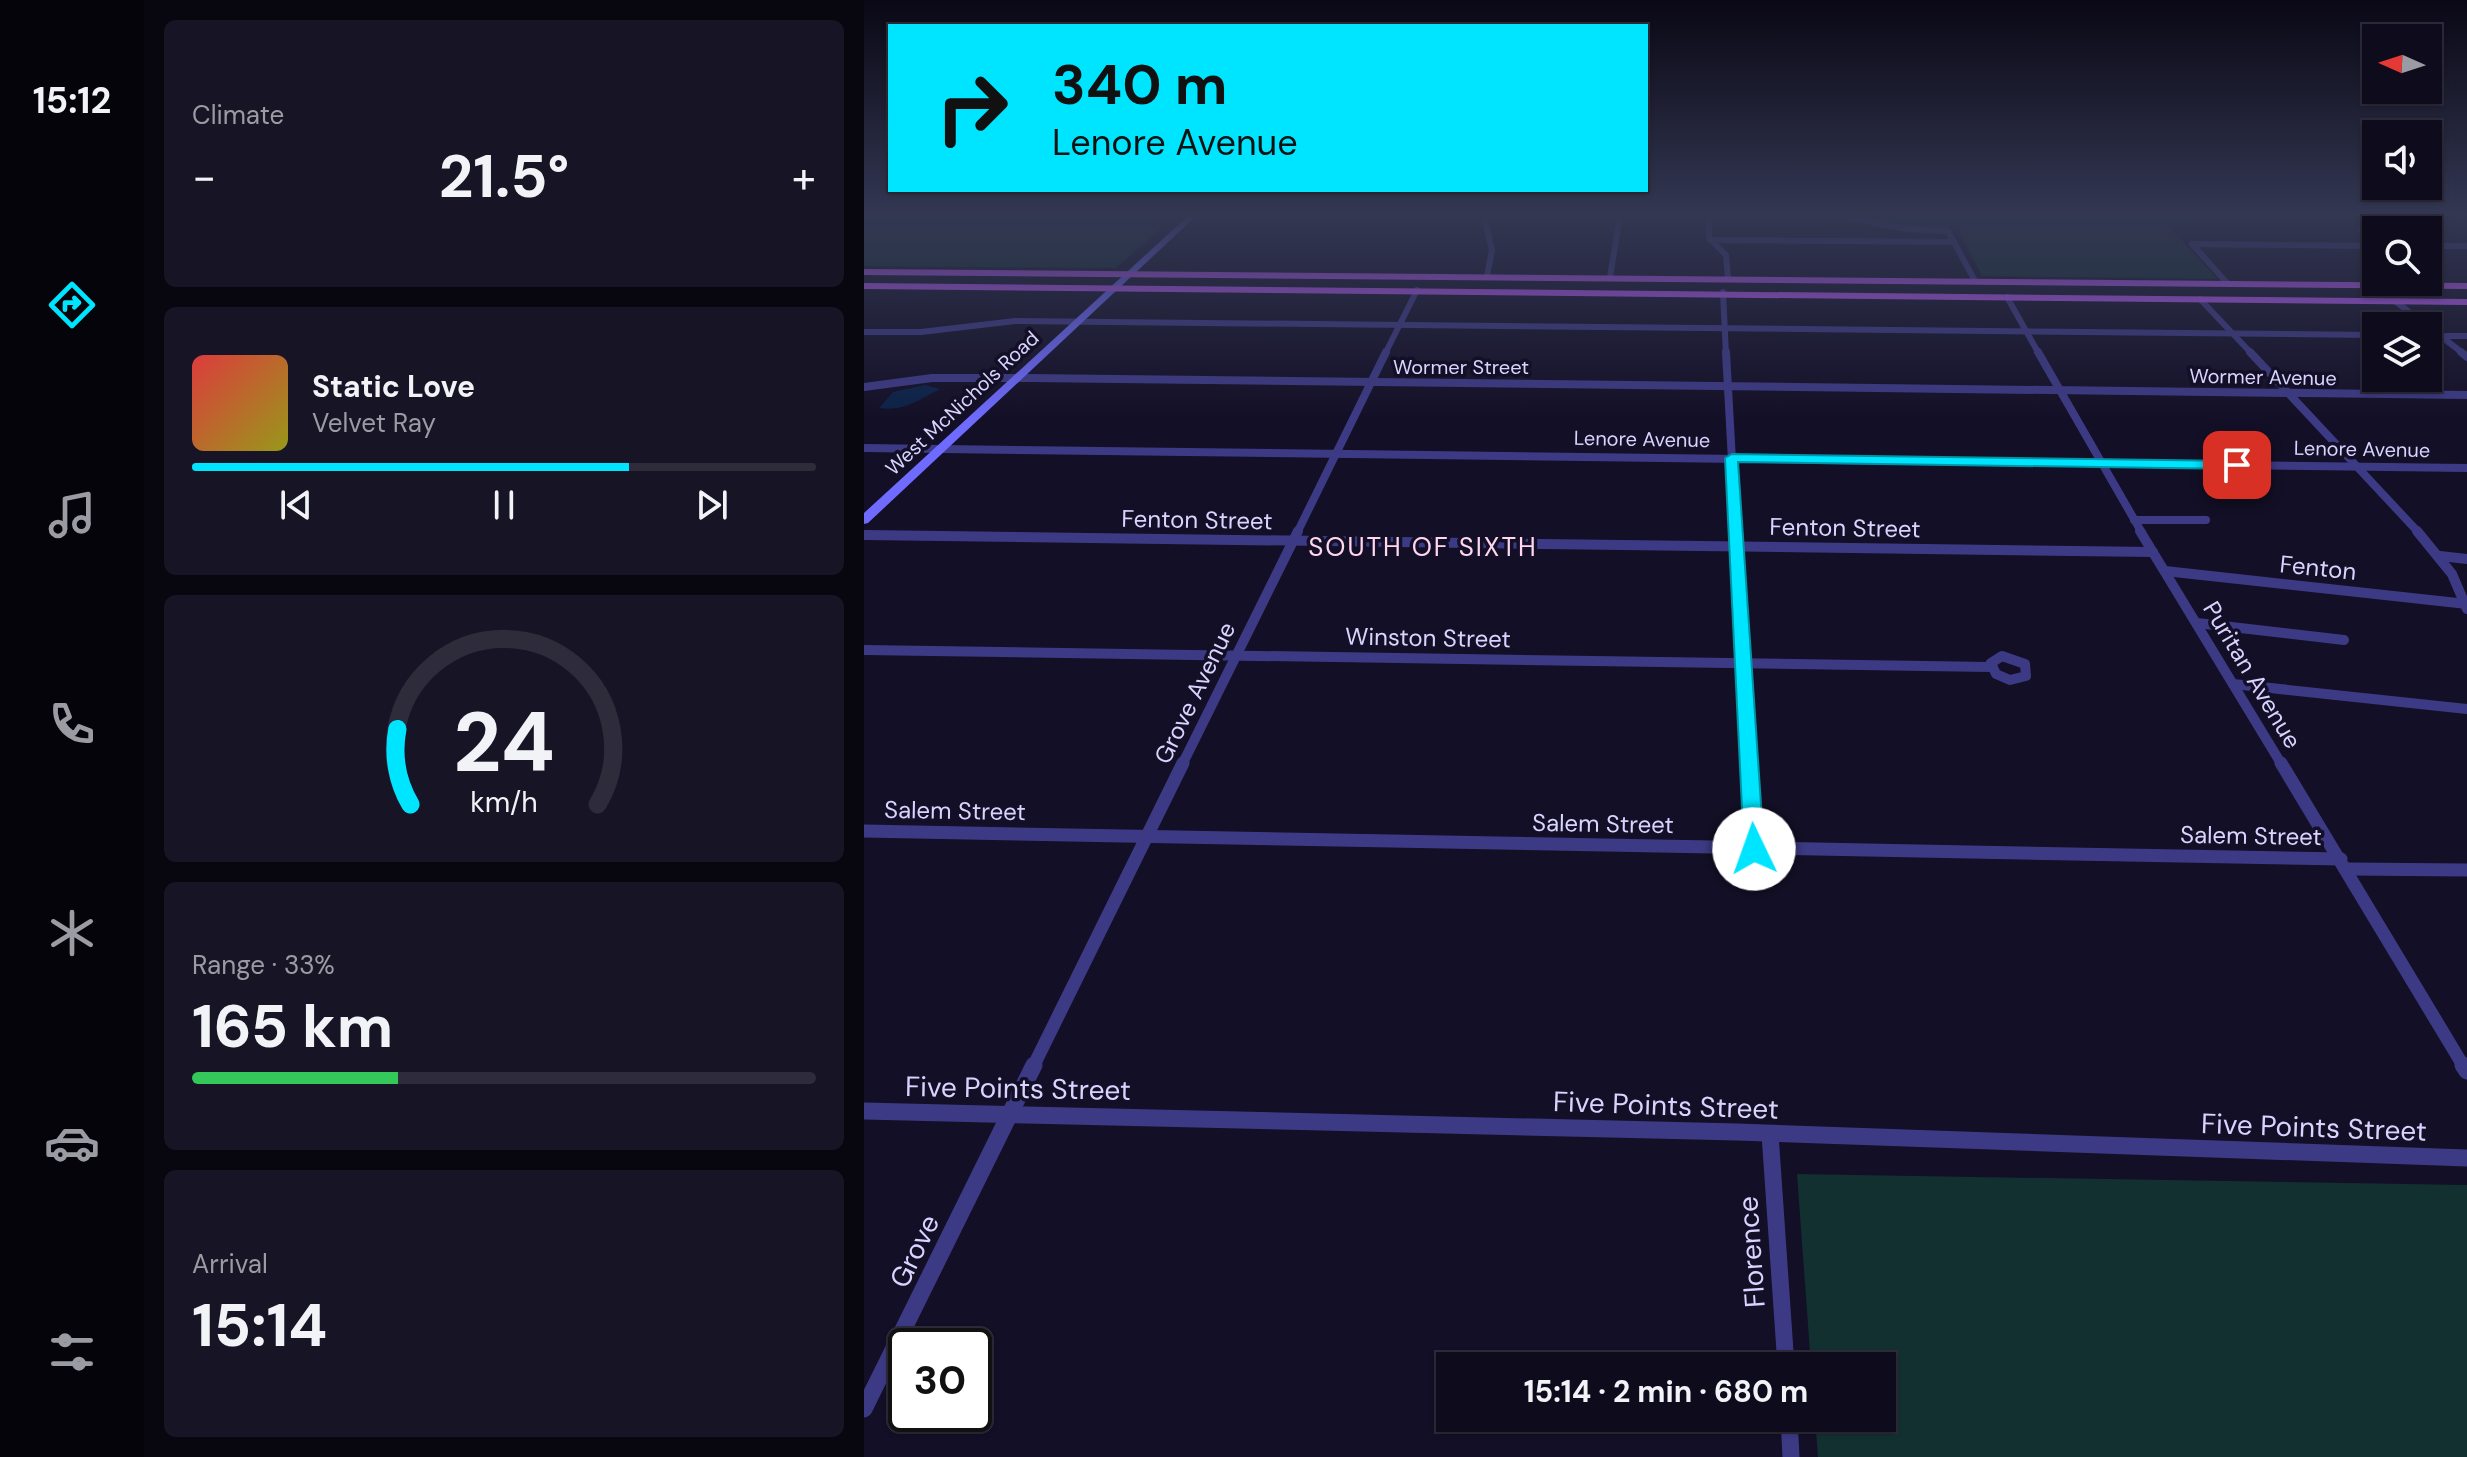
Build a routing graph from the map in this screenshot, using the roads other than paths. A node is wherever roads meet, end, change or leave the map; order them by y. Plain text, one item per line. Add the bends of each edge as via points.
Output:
1 (917, 284) edge
2 (1115, 284) edge
3 (1314, 284) edge
4 (1386, 284) edge
5 (1686, 284) edge
6 (1755, 284) edge
7 (2036, 284) edge
8 (2206, 284) edge
9 (2336, 284) joint
10 (2362, 284) edge
11 (2442, 285) edge
12 (864, 286) edge
13 (926, 286) junction
14 (2467, 286) edge
15 (1112, 287) junction
16 (1204, 287) junction
17 (1393, 289) junction
18 (1417, 290) junction
19 (1675, 292) junction
20 (1723, 292) junction
21 (1764, 293) junction
22 (2011, 296) junction
23 (2424, 296) edge
24 (2119, 298) junction
25 (2243, 298) junction
26 (2200, 299) junction
27 (2395, 301) junction
28 (2433, 301) junction
29 (2467, 302) edge
30 (2409, 312) edge
31 (1075, 322) junction
32 (1400, 324) junction
33 (1724, 327) junction
34 (2024, 331) junction
35 (864, 332) edge
36 (2232, 333) junction
37 (2362, 335) edge
38 (2442, 336) edge
39 (2467, 336) edge
40 (2442, 337) edge
41 (2467, 357) edge
42 (1015, 378) junction
43 (1370, 383) junction
44 (1727, 385) junction
45 (864, 387) edge
46 (2058, 389) junction
47 (2290, 394) junction
48 (2467, 395) edge
49 (864, 448) edge
50 (940, 448) junction
51 (1335, 453) junction
52 (1732, 458) junction
53 (2100, 462) junction
54 (2358, 467) junction
55 (2467, 468) edge
56 (864, 520) edge
57 (2134, 520) junction
58 (2206, 520) dead end
59 (864, 535) edge
60 (1291, 541) junction
61 (1736, 547) junction
62 (2153, 552) junction
63 (2440, 556) junction
64 (2467, 559) edge
65 (2165, 571) junction
66 (2466, 606) edge
67 (2197, 623) junction
68 (2344, 640) dead end
69 (864, 650) edge
70 (1236, 655) junction
71 (1742, 663) junction
72 (1991, 667) dead end
73 (2233, 684) junction
74 (2467, 709) edge
75 (864, 831) edge
76 (1147, 837) junction
77 (1754, 849) junction
78 (2344, 864) junction
79 (2467, 870) edge
80 (2467, 1071) edge
81 (864, 1111) edge
82 (1009, 1114) junction
83 (1770, 1134) junction
84 (2467, 1158) edge
85 (1785, 1352) edge
86 (864, 1409) edge
87 (1790, 1432) edge
88 (1791, 1457) edge

1 - 13 main road
2 - 15 main road, West McNichols Road
3 - 16 main road
4 - 17 main road
5 - 19 main road
6 - 21 main road
7 - 22 main road via 2043,292
8 - 24 main road via 2105,287
9 - 10 main road
9 - 25 main road via 2353,294
11 - 14 main road
12 - 13 main road
13 - 15 main road
15 - 16 main road
15 - 31 main road, West McNichols Road
16 - 17 main road
17 - 18 main road
18 - 19 main road
18 - 32 street, Grove Avenue
19 - 20 main road
20 - 21 main road
20 - 33 street
21 - 22 main road
22 - 24 main road
22 - 34 street, Puritan Avenue
23 - 28 main road
24 - 26 main road
25 - 26 main road
25 - 27 main road
26 - 36 street
27 - 28 main road
27 - 30 street
28 - 29 main road
31 - 32 street
31 - 35 street via 1009,321 921,332
31 - 42 main road, West McNichols Road
32 - 33 street
32 - 43 street, Grove Avenue
33 - 34 street
33 - 44 street
34 - 36 street
34 - 46 street, Puritan Avenue
36 - 37 street
36 - 47 street
38 - 39 street
40 - 41 street
42 - 43 street, Wormer Street
42 - 45 street, Wormer Street via 932,378
42 - 50 main road, West McNichols Road
43 - 44 street, Wormer Street
43 - 51 street, Grove Avenue
44 - 46 street, Wormer Street
44 - 52 street
46 - 47 street, Wormer Avenue
46 - 53 street, Puritan Avenue
47 - 48 street, Wormer Avenue
47 - 54 street
49 - 50 street, Lenore Avenue
50 - 51 street, Lenore Avenue
50 - 56 main road, West McNichols Road
51 - 52 street, Lenore Avenue
51 - 60 street, Grove Avenue
52 - 53 street, Lenore Avenue
52 - 61 street
53 - 54 street, Lenore Avenue
53 - 57 street, Puritan Avenue
54 - 55 street, Lenore Avenue
54 - 63 street
57 - 58 street
57 - 62 street, Puritan Avenue
59 - 60 street, Fenton Street
60 - 61 street, Fenton Street
60 - 70 street, Grove Avenue
61 - 62 street, Fenton Street
61 - 71 street
62 - 65 street, Puritan Avenue
63 - 64 street
63 - 66 street
65 - 66 street, Fenton
65 - 67 street, Puritan Avenue
67 - 68 street
67 - 73 street, Puritan Avenue
69 - 70 street, Winston Street
70 - 71 street, Winston Street
70 - 76 street, Grove Avenue
71 - 72 street, Winston Street
71 - 77 street
73 - 74 street
73 - 78 street, Puritan Avenue
75 - 76 street, Salem Street
76 - 77 street, Salem Street
76 - 82 street, Grove Avenue
77 - 78 street, Salem Street
78 - 79 street, Salem Street
78 - 80 street, Puritan Avenue
81 - 82 street, Five Points Street
82 - 83 street, Five Points Street
82 - 86 street, Grove
83 - 84 street, Five Points Street
83 - 85 street, Florence
87 - 88 street

